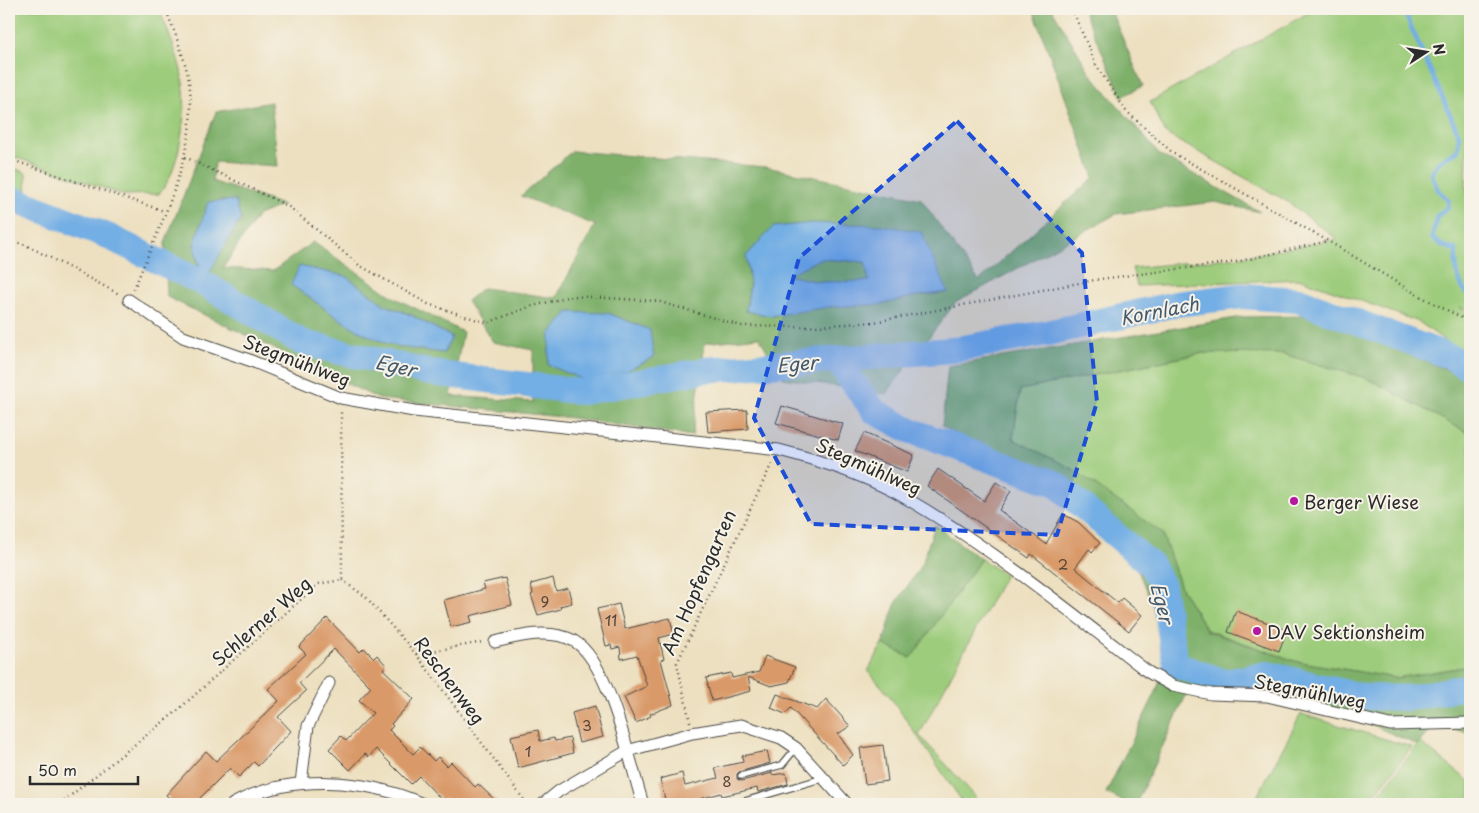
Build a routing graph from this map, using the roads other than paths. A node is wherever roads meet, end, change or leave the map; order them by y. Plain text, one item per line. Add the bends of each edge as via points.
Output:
1 (129, 300) road end
2 (495, 642) road end
3 (329, 683) dead end
4 (1470, 723) edge
5 (796, 748) junction
6 (627, 751) junction
7 (741, 776) dead end
8 (824, 778) junction
9 (301, 783) junction
10 (233, 804) edge
11 (423, 804) edge
12 (543, 804) edge
13 (643, 804) edge
14 (735, 804) edge
15 (847, 804) edge

1 - 4 street, Stegmühlweg via 183,337 341,398 414,411 779,450 824,462 908,499 978,545 1148,672 1174,686 1211,694 1267,696 1390,725
2 - 6 street via 523,635 555,635 573,641 588,653 610,697
3 - 9 street via 308,726
5 - 6 street via 781,738 741,725 692,733
5 - 7 lane via 782,765
5 - 8 street
6 - 12 street
6 - 13 street
8 - 14 lane
8 - 15 street
9 - 10 street via 275,788
9 - 11 street via 356,785 402,795

